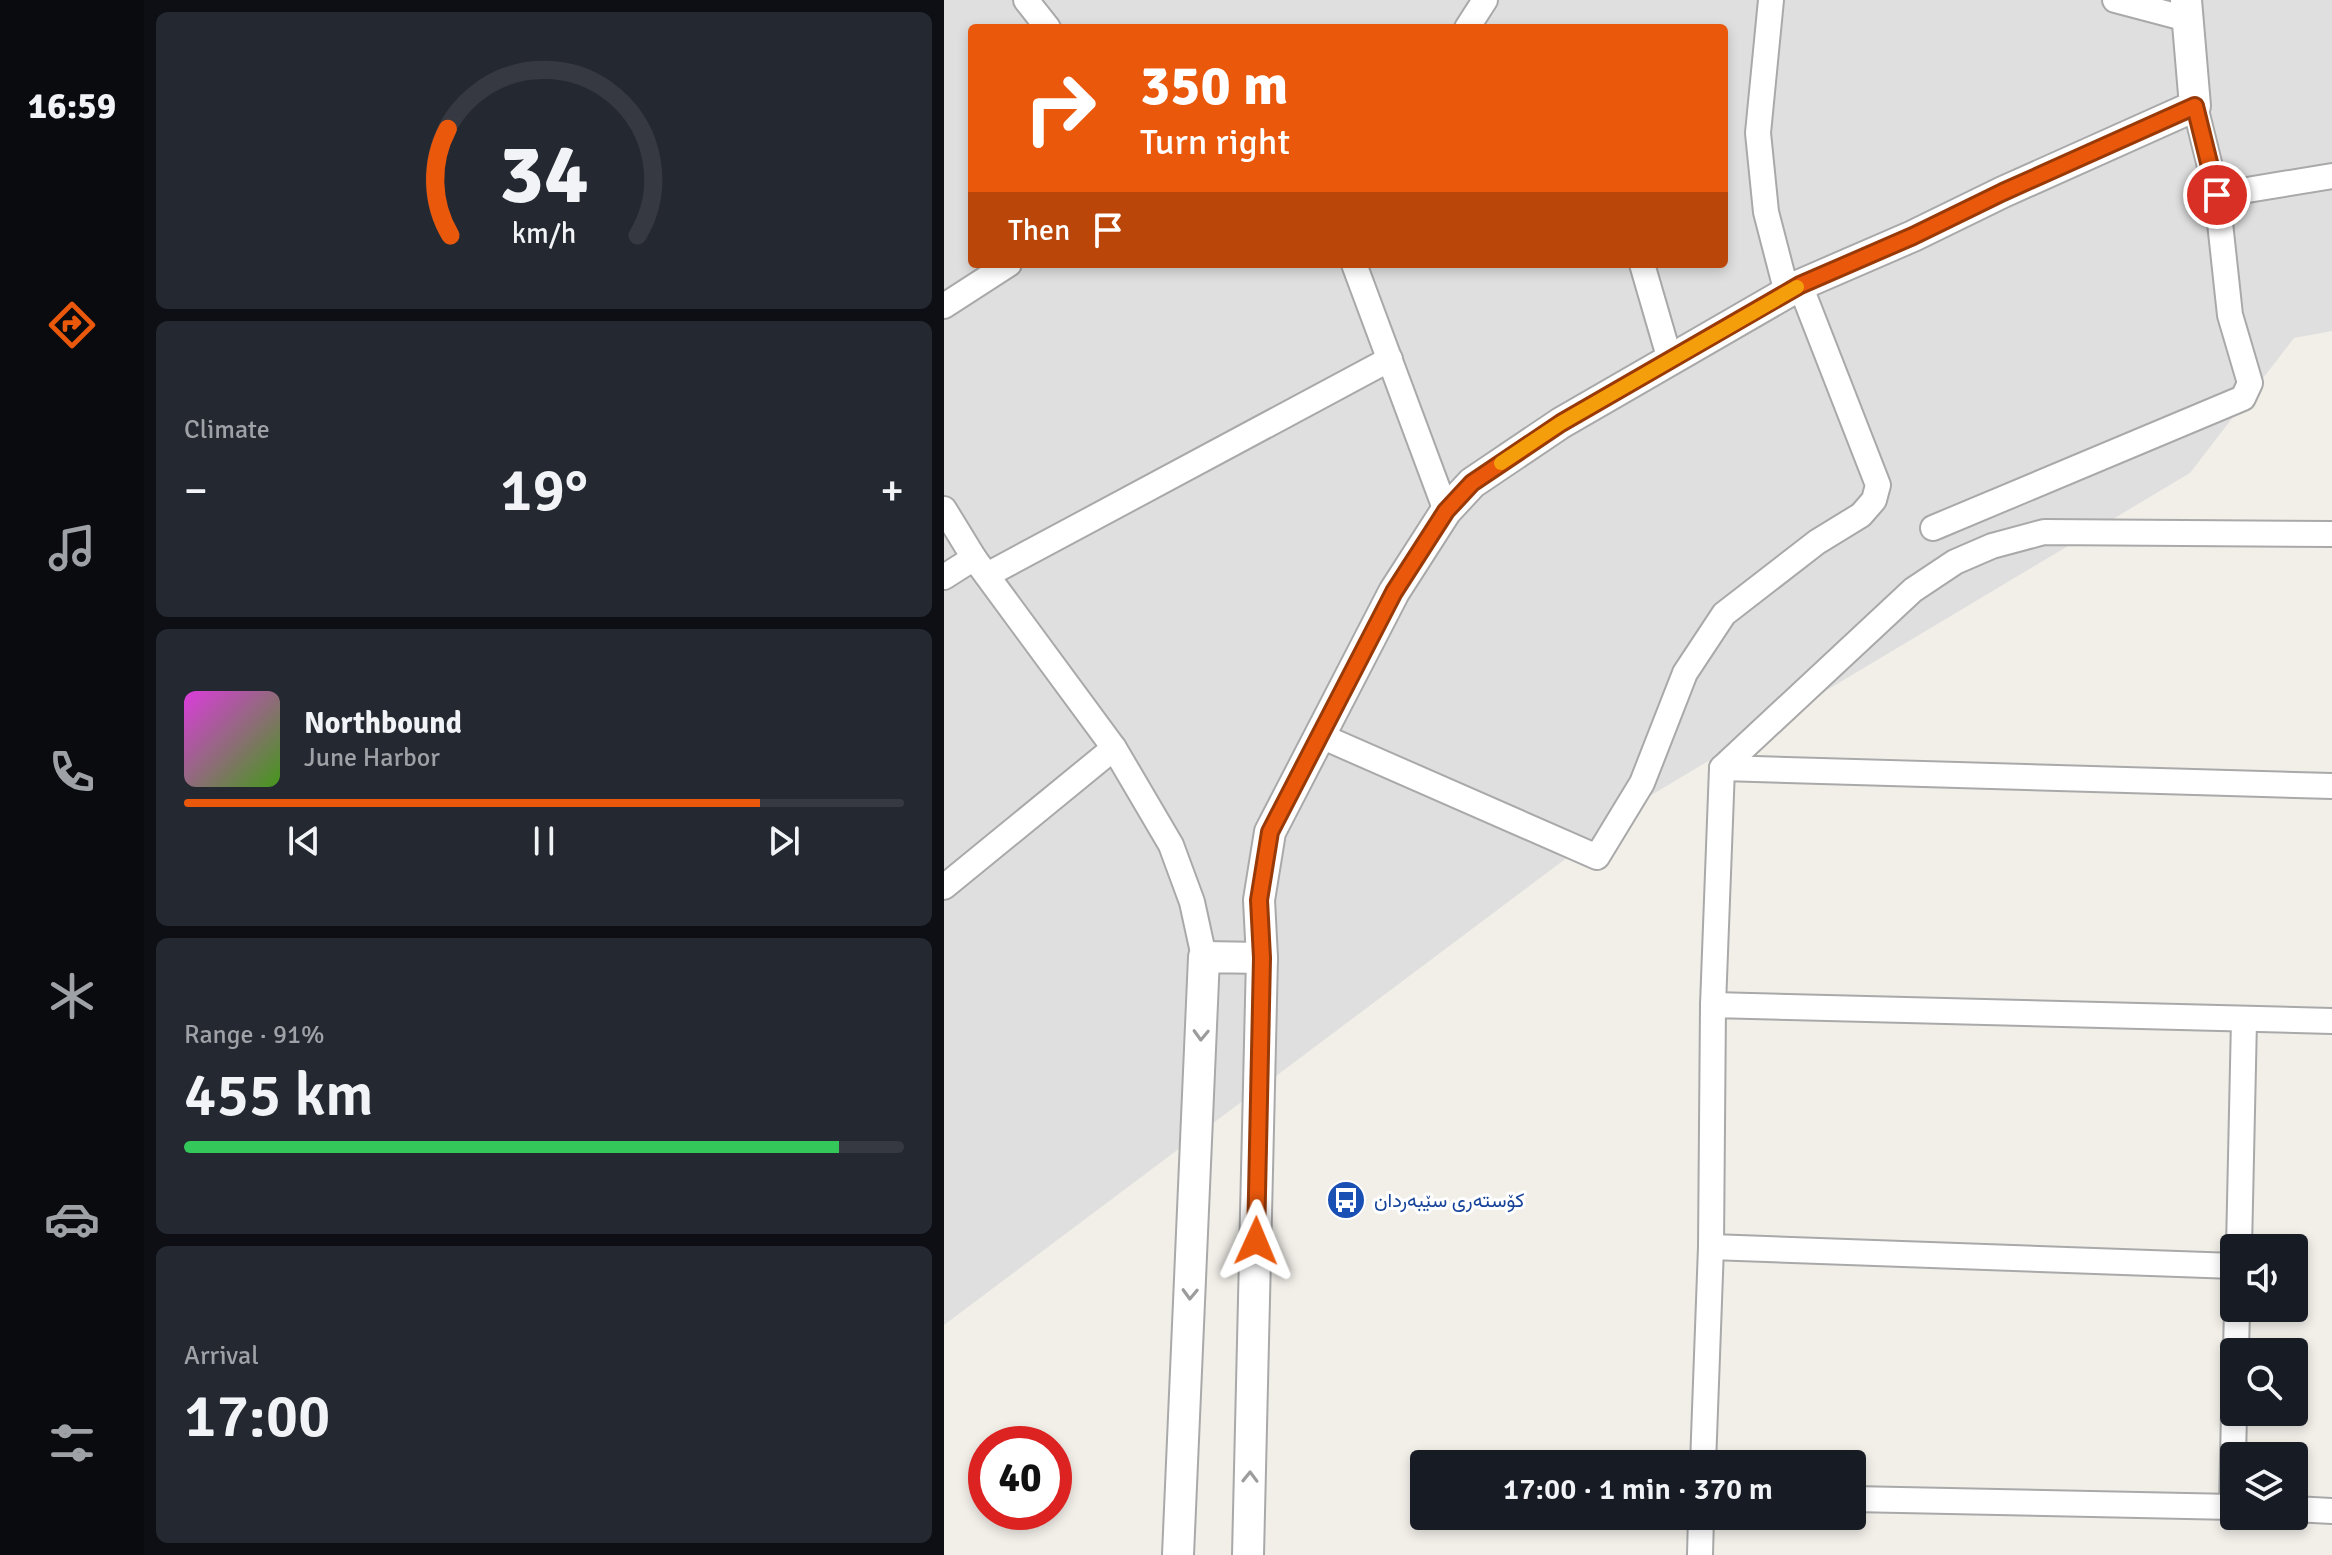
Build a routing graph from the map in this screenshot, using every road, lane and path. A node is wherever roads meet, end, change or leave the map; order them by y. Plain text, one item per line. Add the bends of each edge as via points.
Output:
1 (1026, 0) edge
2 (1485, 0) edge
3 (1771, 0) edge
4 (2115, 0) edge
5 (2186, 10) edge
6 (1045, 24) edge
7 (1470, 24) edge
8 (2195, 106) junction
9 (2332, 176) edge
10 (2217, 195) junction
11 (1003, 268) edge
12 (1356, 268) edge
13 (1643, 268) edge
14 (1793, 289) junction
15 (944, 306) edge
16 (1390, 359) junction
17 (1670, 360) junction
18 (944, 509) edge
19 (1446, 511) junction
20 (1933, 528) dead end
21 (2332, 534) edge
22 (980, 566) junction
23 (944, 577) edge
24 (1321, 736) junction
25 (1114, 748) junction
26 (1722, 768) junction
27 (2332, 786) edge
28 (944, 887) edge
29 (1204, 957) junction
30 (1262, 958) junction
31 (1713, 1005) junction
32 (2244, 1020) junction
33 (2332, 1021) edge
34 (2239, 1234) edge
35 (1711, 1247) junction
36 (2220, 1265) edge
37 (1704, 1450) edge
38 (1866, 1499) edge
39 (2220, 1507) edge
40 (2308, 1510) edge
41 (2332, 1511) edge
42 (1701, 1530) edge
43 (1178, 1555) edge
44 (1248, 1555) edge
45 (1700, 1555) edge

1 - 6 street
2 - 7 street
3 - 14 street via 1758,133 1766,212
4 - 5 street
5 - 8 street
8 - 10 street
8 - 14 street
9 - 10 street
10 - 20 street via 2230,315 2250,383 2243,398
11 - 15 street
12 - 16 street
13 - 17 street
14 - 17 street
14 - 24 street via 1878,485 1874,500 1861,515 1724,614 1685,673 1642,783 1597,857
16 - 19 street
16 - 22 street
17 - 19 street via 1561,423 1472,483
18 - 22 street
19 - 24 street via 1394,592
21 - 26 street via 2044,532 1992,546 1955,562 1913,590
22 - 23 street
22 - 25 street
24 - 30 street via 1270,832 1259,900
25 - 28 street
25 - 29 street via 1171,845 1192,902
26 - 27 street
26 - 31 street
29 - 30 street
29 -> 43 street
44 -> 30 street
31 - 32 street
31 - 35 street
32 - 33 street
32 - 34 street
35 - 36 street
35 - 37 street
38 - 39 street
40 - 41 street
42 - 45 street

